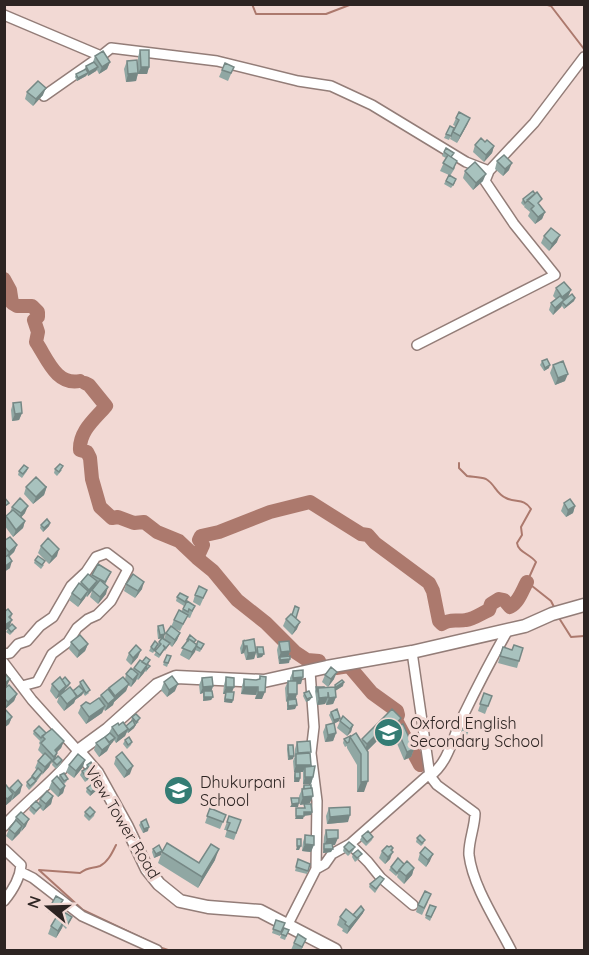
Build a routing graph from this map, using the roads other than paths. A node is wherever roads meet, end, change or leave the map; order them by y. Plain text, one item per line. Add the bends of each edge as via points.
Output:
1 (4, 15) edge
2 (100, 56) junction
3 (585, 57) edge
4 (44, 96) edge
5 (489, 171) junction
6 (417, 345) dead end
7 (585, 605) edge
8 (508, 630) junction
9 (412, 652) junction
10 (4, 654) edge
11 (4, 663) edge
12 (310, 671) junction
13 (22, 686) junction
14 (78, 751) junction
15 (430, 776) junction
16 (4, 826) edge
17 (350, 844) junction
18 (4, 849) edge
19 (316, 869) junction
20 (21, 872) junction
21 (4, 901) edge
22 (413, 905) dead end
23 (288, 924) junction
24 (157, 951) edge
25 (335, 951) edge
26 (511, 951) edge

1 - 2 street
2 - 4 street
2 - 5 street via 111,48 217,61 331,86
3 - 5 street via 534,123
5 - 6 street via 484,181 555,275
7 - 8 street
8 - 9 street
8 - 15 street via 439,769
9 - 12 street
9 - 15 street
10 - 13 street via 27,641 53,616 71,586 96,557 107,553 128,569 111,601 52,654 37,682
11 - 13 street
12 - 14 street via 264,681 176,677 157,685
12 - 19 street via 314,727 311,753 317,801
13 - 14 street
14 - 16 street via 66,768
14 - 23 street, View Tower Road via 97,773 147,869 159,884 180,901 260,911
15 - 17 street
15 - 26 street via 475,813 469,853 475,879
17 - 19 street
17 - 22 street via 381,879
18 - 20 street via 21,865
19 - 23 street
20 - 21 street
20 - 24 street via 82,916
23 - 25 street, View Tower Road

